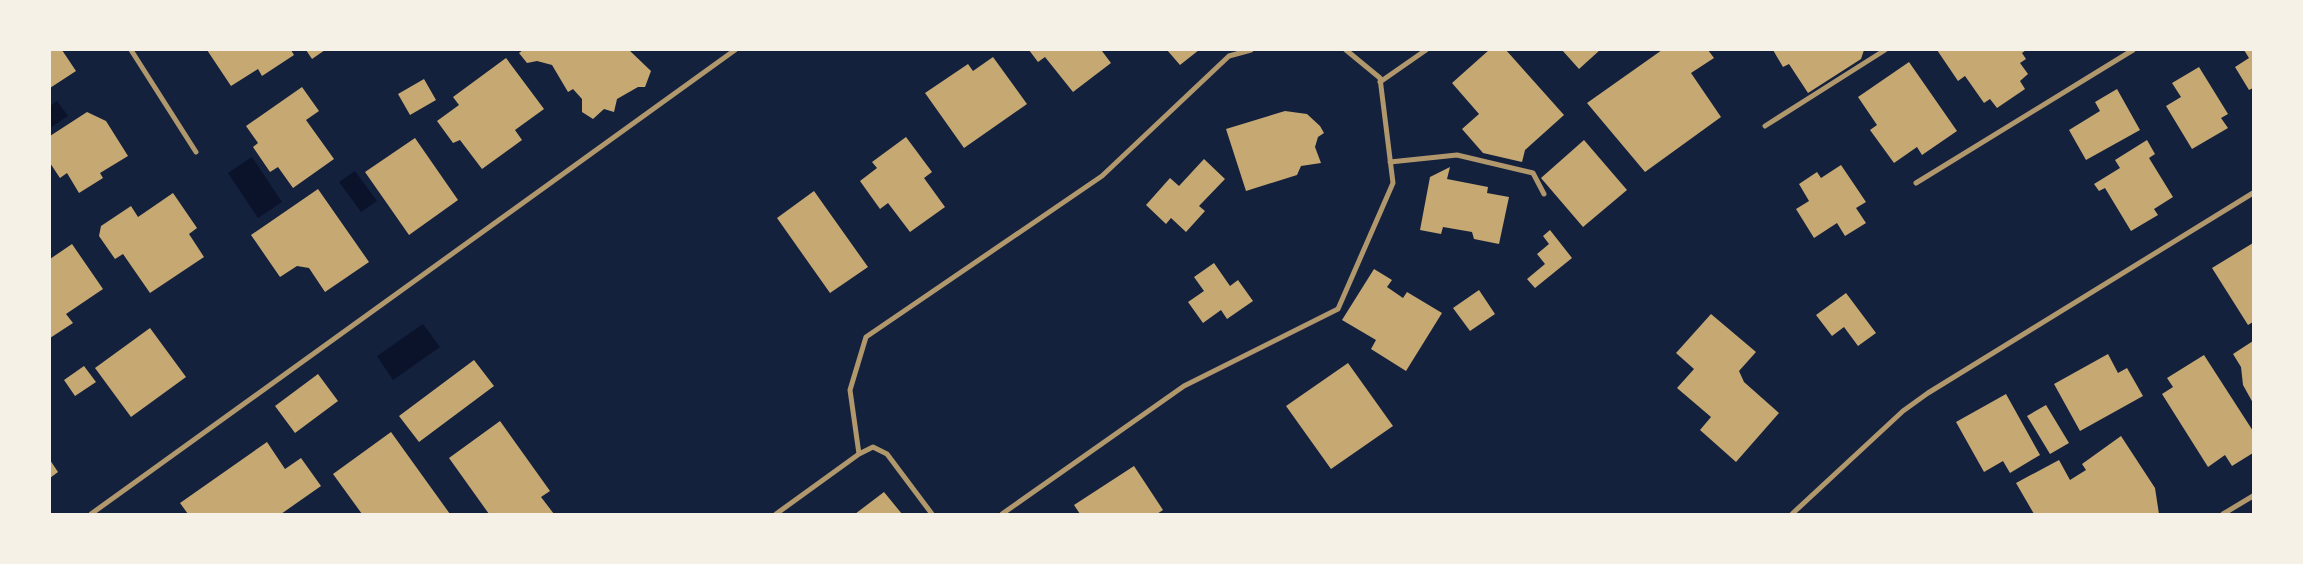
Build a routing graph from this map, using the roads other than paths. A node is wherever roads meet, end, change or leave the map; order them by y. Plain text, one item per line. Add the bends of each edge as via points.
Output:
1 (131, 50) edge
2 (735, 50) edge
3 (1251, 50) edge
4 (1346, 50) edge
5 (1426, 50) edge
6 (1885, 50) edge
7 (2132, 50) edge
8 (1380, 82) junction
9 (1765, 126) dead end
10 (196, 152) dead end
11 (1390, 162) junction
12 (1916, 183) dead end
13 (2253, 193) edge
14 (1544, 194) dead end
15 (859, 454) junction
16 (2253, 496) edge
17 (91, 514) edge
18 (776, 514) edge
19 (932, 514) edge
20 (1002, 514) edge
21 (1792, 514) edge
22 (2224, 514) edge

1 - 10 street
2 - 17 street
3 - 15 street via 1229,56 1102,176 866,337 850,390
4 - 8 street via 1380,78
5 - 8 street
6 - 9 street
7 - 12 street
8 - 11 street
11 - 14 street via 1457,155 1533,174
11 - 20 street via 1393,183 1338,310 1184,386
13 - 21 street via 1928,392
15 - 18 street
15 - 19 street via 873,447 887,454
16 - 22 street

